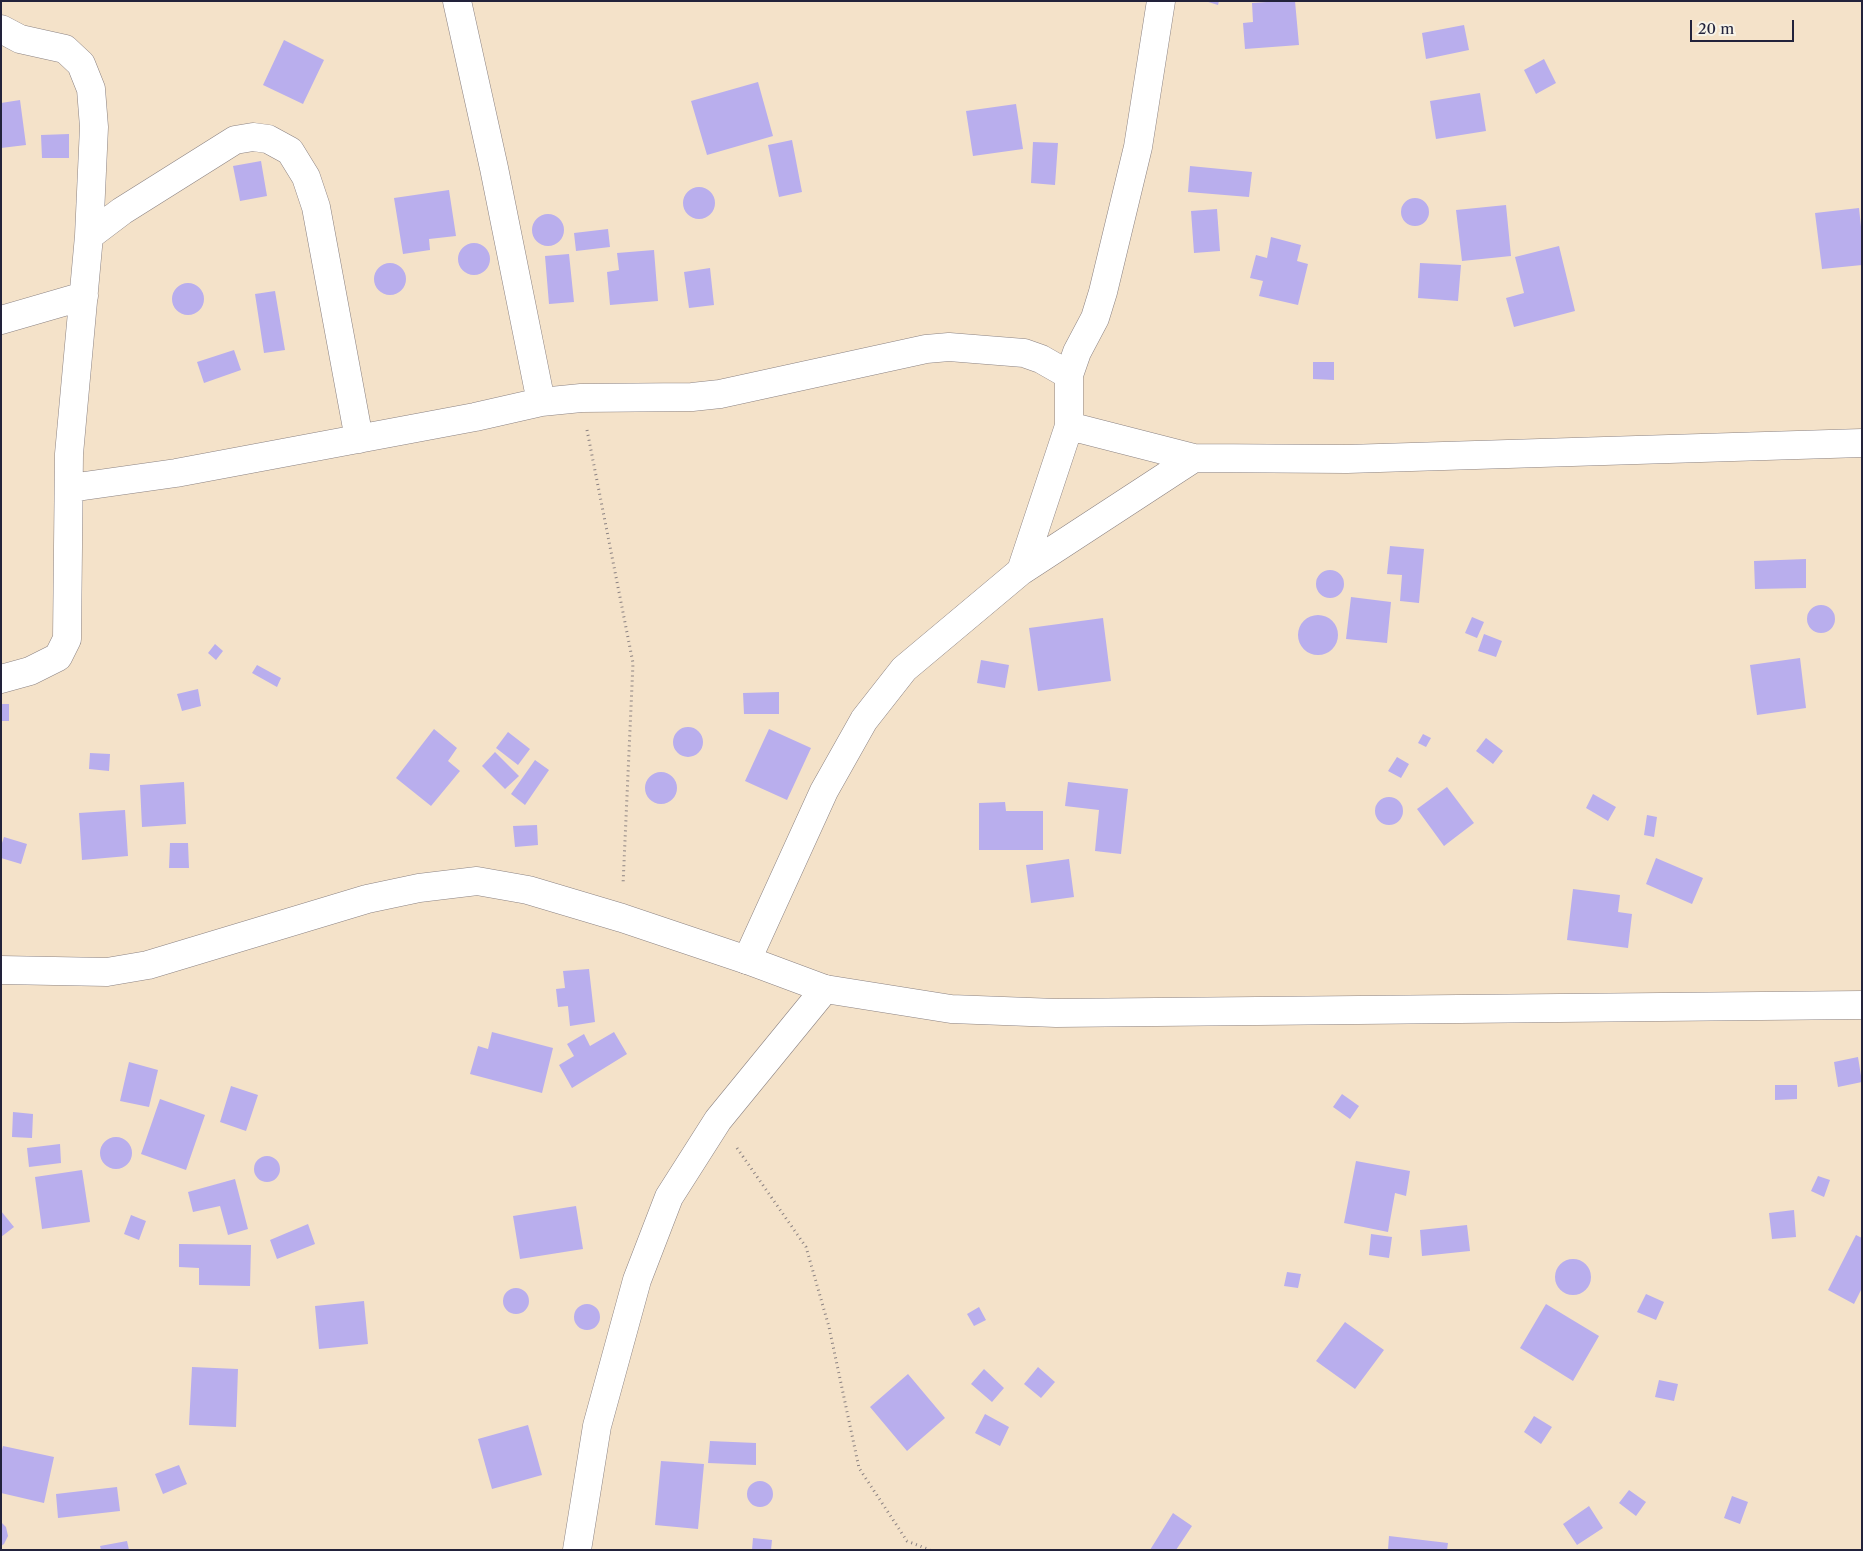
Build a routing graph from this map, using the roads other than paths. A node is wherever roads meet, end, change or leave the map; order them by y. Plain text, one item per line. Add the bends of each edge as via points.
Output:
1 (457, 1) edge
2 (1161, 1) edge
3 (1, 29) edge
4 (89, 236) junction
5 (84, 296) junction
6 (1, 320) edge
7 (1069, 375) junction
8 (541, 402) junction
9 (1069, 426) junction
10 (359, 439) junction
11 (1862, 443) edge
12 (1194, 458) junction
13 (70, 488) junction
14 (1021, 571) junction
15 (1, 679) edge
16 (747, 960) junction
17 (1, 970) edge
18 (825, 989) junction
19 (1862, 1005) edge
20 (577, 1550) edge

1 - 8 street
2 - 7 street via 1138,147 1103,292
3 - 4 street via 20,39 65,49 81,64 91,89 94,127
4 - 5 street
4 - 10 street via 122,211 235,140 268,139 290,150 306,177 316,207
5 - 6 street
5 - 13 street via 69,454
7 - 8 street via 1024,353 949,347 926,349 720,394
7 - 9 street
8 - 10 street
9 - 12 street
9 - 14 street
10 - 13 street
11 - 12 street via 1347,459
12 - 14 street
13 - 15 street via 67,640 58,657 30,671
14 - 16 street via 904,669 864,720 824,791
16 - 17 street via 528,890 477,881 367,899 148,965 107,972
16 - 18 street
18 - 19 street via 951,1009 1056,1013
18 - 20 street via 718,1120 669,1197 637,1280 598,1426

